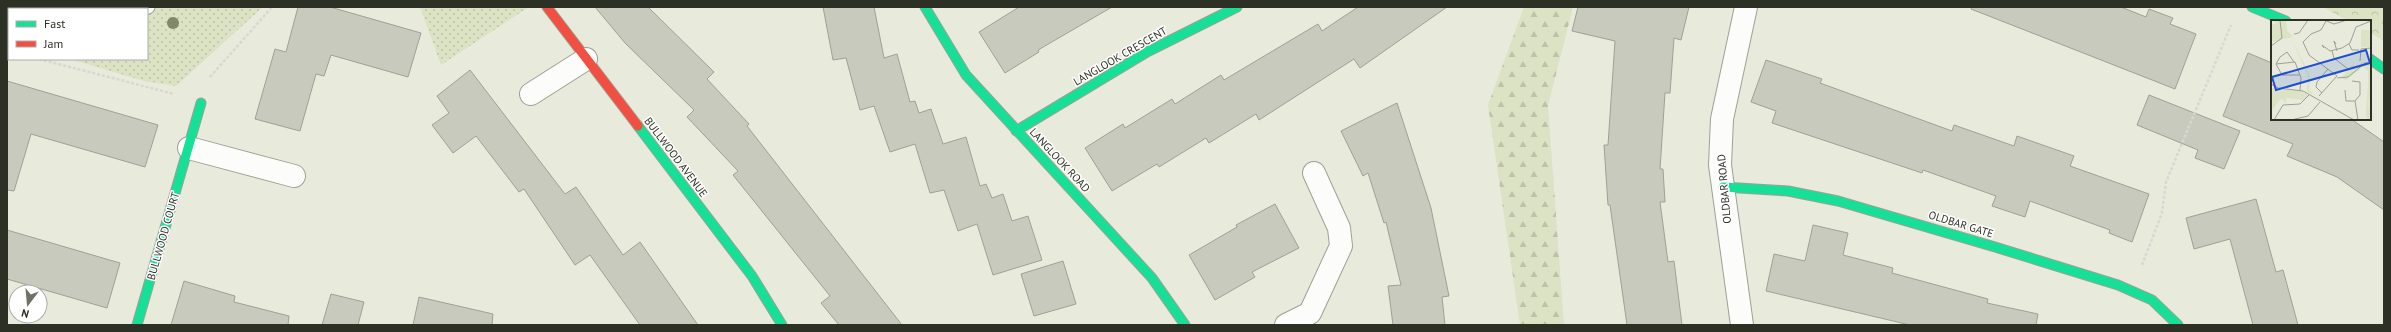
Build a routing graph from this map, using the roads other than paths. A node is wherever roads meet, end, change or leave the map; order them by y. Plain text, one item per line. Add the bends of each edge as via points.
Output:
1 (547, 7) edge
2 (925, 7) edge
3 (1237, 7) edge
4 (1746, 7) edge
5 (2252, 7) edge
6 (2284, 20) edge
7 (586, 59) junction
8 (2371, 60) edge
9 (2384, 69) edge
10 (531, 94) dead end
11 (202, 103) road end
12 (1016, 131) junction
13 (189, 148) junction
14 (1314, 173) dead end
15 (294, 176) dead end
16 (1722, 187) junction
17 (1316, 319) edge
18 (136, 325) edge
19 (782, 325) edge
20 (1185, 325) edge
21 (1286, 325) edge
22 (1742, 325) edge
23 (2178, 325) edge

1 - 7 street, BULLWOOD AVENUE
2 - 12 street, LANGLOOK ROAD via 966,75
3 - 12 street, LANGLOOK CRESCENT via 1147,52
4 - 16 street, OLDBAR ROAD via 1722,118
5 - 6 street
7 - 10 street
7 - 19 street, BULLWOOD AVENUE via 752,276
8 - 9 street
11 - 13 street, BULLWOOD COURT
12 - 20 street, LANGLOOK ROAD via 1152,278
13 - 15 street
13 - 18 street, BULLWOOD COURT
14 - 17 street via 1339,228 1341,246
16 - 22 street, OLDBAR ROAD
16 - 23 street, OLDBAR GATE via 1788,191 1838,201 1995,247 2152,300
17 - 21 street

